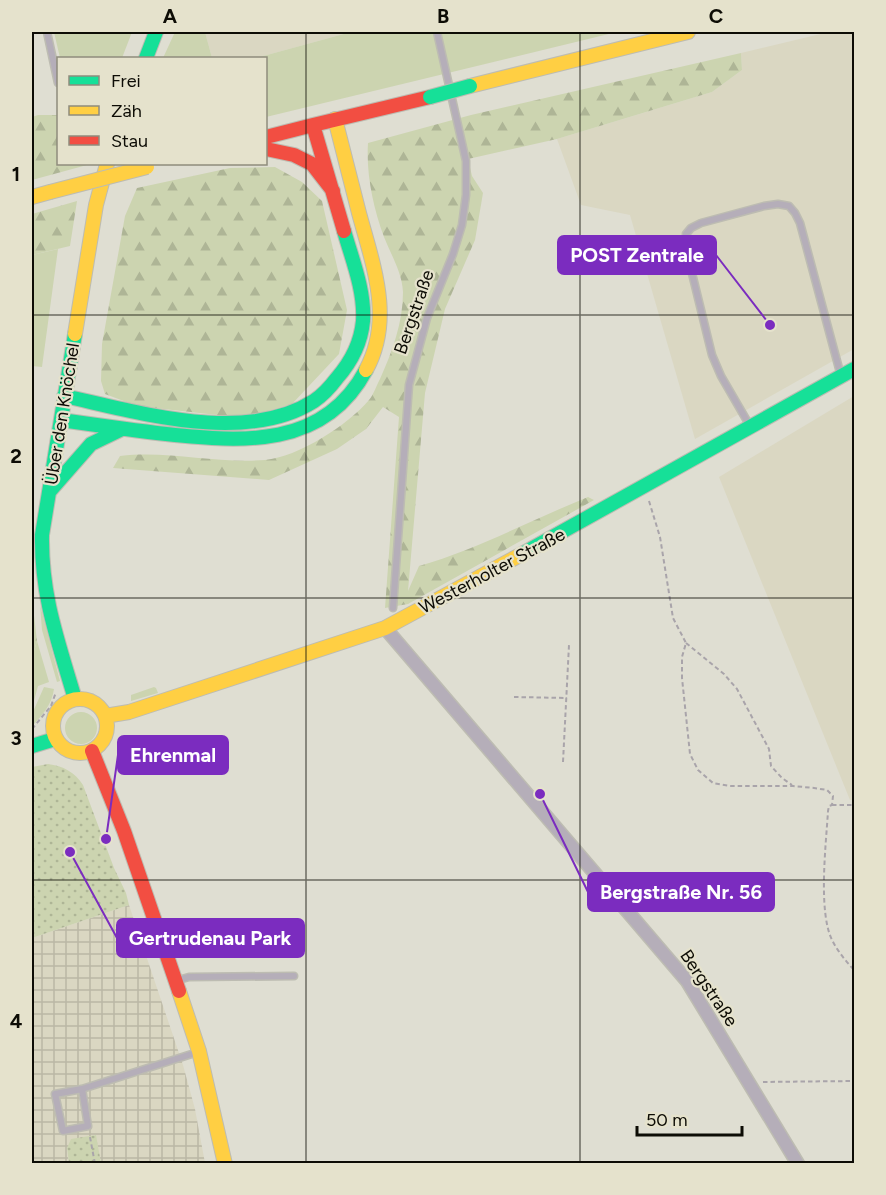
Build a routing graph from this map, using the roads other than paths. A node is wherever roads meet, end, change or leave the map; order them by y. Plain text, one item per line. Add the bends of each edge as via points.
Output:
1 (47, 32) edge
2 (156, 32) edge
3 (437, 32) edge
4 (688, 32) edge
5 (146, 57) edge
6 (57, 78) edge
7 (335, 119) junction
8 (313, 126) junction
9 (267, 137) edge
10 (267, 149) edge
11 (107, 165) edge
12 (153, 165) edge
13 (333, 191) junction
14 (32, 197) edge
15 (855, 369) edge
16 (841, 377) junction
17 (64, 396) junction
18 (61, 420) junction
19 (750, 427) junction
20 (122, 429) junction
21 (49, 492) junction
22 (393, 608) dead end
23 (385, 628) junction
24 (75, 699) junction
25 (105, 716) junction
26 (55, 739) junction
27 (32, 746) edge
28 (92, 751) junction
29 (294, 976) dead end
30 (175, 981) junction
31 (199, 1051) junction
32 (82, 1089) junction
33 (225, 1164) edge
34 (798, 1164) edge

1 - 6 lane
2 - 5 main road
3 - 22 lane, Bergstraße via 466,161 466,195 462,225 427,318 409,385
4 - 7 main road, bridge
7 - 8 main road
7 - 20 main road via 379,291 380,327 375,352 364,375 328,415 267,440 214,440
8 - 9 main road
8 - 13 main road
10 - 13 main road via 312,164
11 - 17 main road, Über den Knöchel via 96,205
12 - 14 main road, bridge
13 - 17 main road via 360,293 362,328 353,356 338,379 314,401 265,420 236,423 163,415
15 - 16 main road, Westerholter Straße
16 - 19 main road, Westerholter Straße
16 - 19 lane via 800,223 789,206 764,206 691,228 686,234 687,253 712,355
17 - 18 main road, Über den Knöchel
18 - 20 main road
18 - 21 main road, Über den Knöchel
19 - 23 main road, Westerholter Straße
20 - 21 main road via 91,444
21 - 24 main road, Über den Knöchel via 41,567 51,620
23 - 25 main road, Westerholter Straße via 129,712
23 - 34 street, Bergstraße via 687,981
24 - 25 main road via 90,700
24 - 26 main road via 58,710 52,729
25 - 28 main road via 107,732
26 - 27 main road
26 - 28 main road via 75,754
28 - 30 main road
29 - 30 lane via 189,977
30 - 31 main road
31 - 32 lane
31 - 33 main road
32 - 32 lane via 55,1094 63,1131 88,1126

